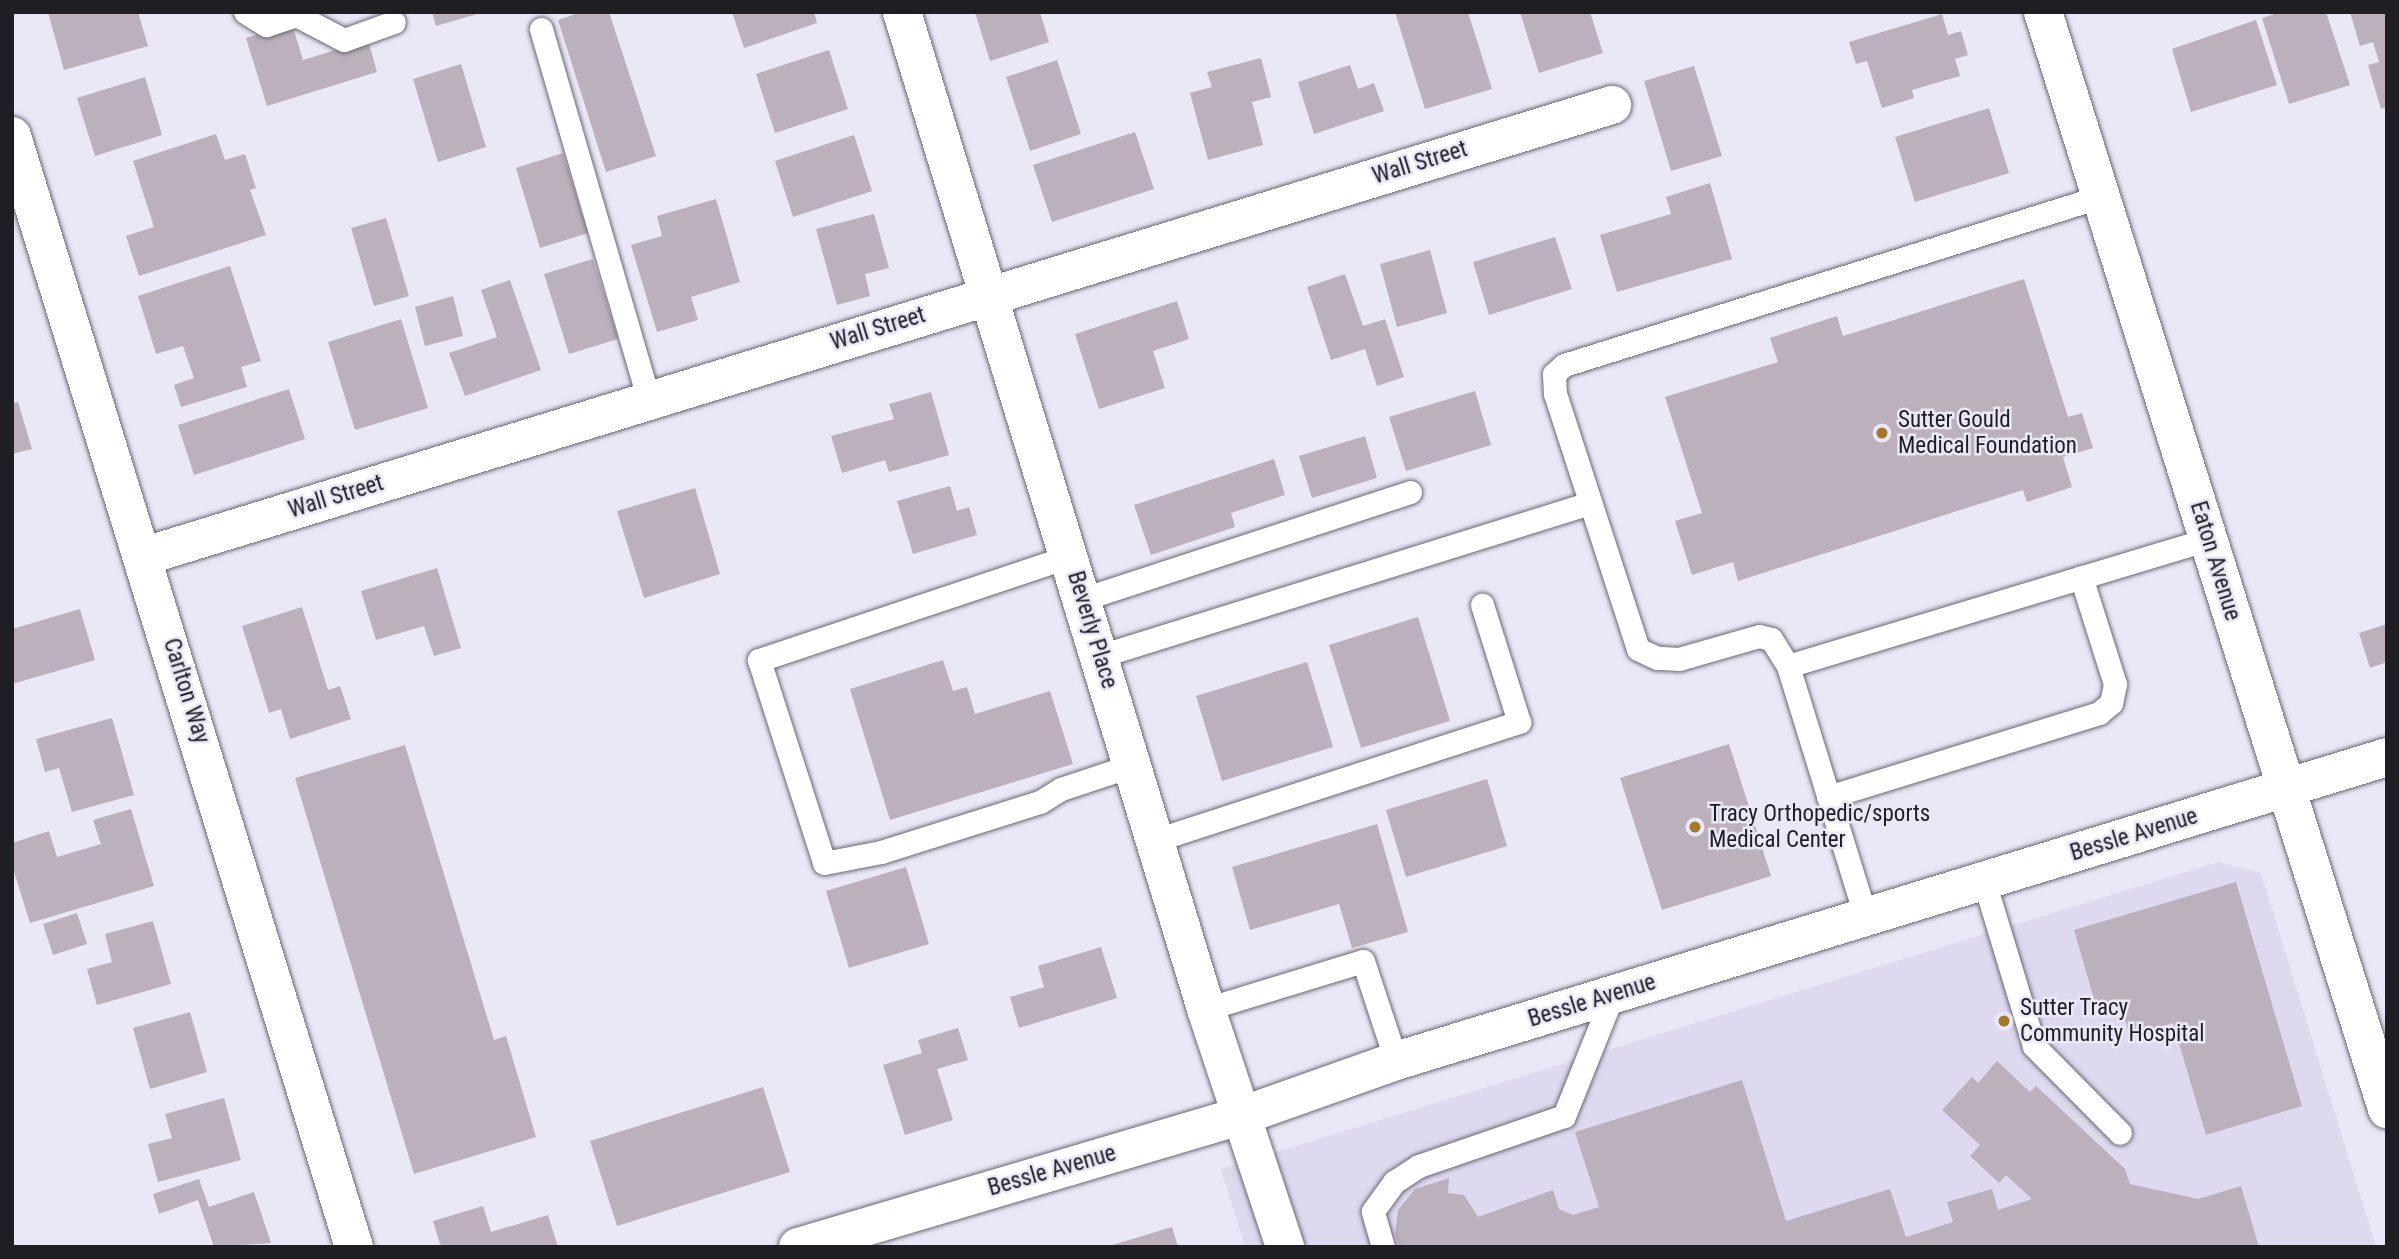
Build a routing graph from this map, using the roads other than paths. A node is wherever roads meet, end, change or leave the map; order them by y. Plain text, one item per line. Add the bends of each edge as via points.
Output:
1 (246, 12) edge
2 (902, 12) edge
3 (2043, 12) edge
4 (394, 22) dead end
5 (541, 29) dead end
6 (1612, 105) dead end
7 (12, 136) edge
8 (2099, 197) junction
9 (990, 294) junction
10 (649, 400) junction
11 (1410, 492) dead end
12 (1590, 503) junction
13 (2209, 539) junction
14 (145, 556) junction
15 (1070, 556) junction
16 (2081, 577) junction
17 (1083, 599) junction
18 (1482, 605) dead end
19 (1100, 656) junction
20 (1788, 666) junction
21 (2387, 757) edge
22 (1133, 765) junction
23 (2287, 788) junction
24 (1828, 797) junction
25 (1156, 840) junction
26 (1984, 881) junction
27 (1866, 918) junction
28 (1613, 994) junction
29 (1206, 1009) junction
30 (2376, 1037) edge
31 (1396, 1061) junction
32 (2387, 1110) edge
33 (1241, 1116) junction
34 (2120, 1133) dead end
35 (354, 1247) edge
36 (798, 1247) edge
37 (1285, 1247) edge
38 (1382, 1247) edge

1 - 4 lane via 266,24 296,15 344,40
2 - 9 street, Beverly Place
3 - 8 street, Eaton Avenue
5 - 10 lane
6 - 9 street, Wall Street
7 - 14 street, Carlton Way
8 - 12 lane via 1564,365 1554,374 1555,394
8 - 13 street, Eaton Avenue via 2122,257
9 - 10 street, Wall Street
9 - 15 street, Beverly Place
10 - 14 street, Wall Street
11 - 17 lane
12 - 19 lane
12 - 20 lane via 1638,649 1657,658 1679,659 1759,636 1771,639
13 - 16 lane
13 - 23 street, Eaton Avenue
14 - 35 street, Carlton Way
15 - 17 street, Beverly Place
15 - 22 lane via 759,660 824,863 881,852 1040,802 1061,789
16 - 20 lane
16 - 24 lane via 2115,684 2111,703 2099,713
17 - 19 street, Beverly Place
18 - 25 lane via 1519,723
19 - 22 street, Beverly Place
20 - 24 lane
21 - 23 street, Bessle Avenue
22 - 25 street, Beverly Place
23 - 26 street, Bessle Avenue
23 - 30 street, Eaton Avenue
24 - 27 lane
25 - 29 street, Beverly Place
26 - 27 street, Bessle Avenue
26 - 34 lane via 2035,1046
27 - 28 street, Bessle Avenue
28 - 31 street, Bessle Avenue
28 - 38 lane via 1564,1116 1419,1166 1394,1182 1373,1211
29 - 31 lane via 1363,961
29 - 33 street, Beverly Place
30 - 32 street, Eaton Avenue
31 - 33 street, Bessle Avenue
33 - 36 street, Bessle Avenue
33 - 37 street, Beverly Place

